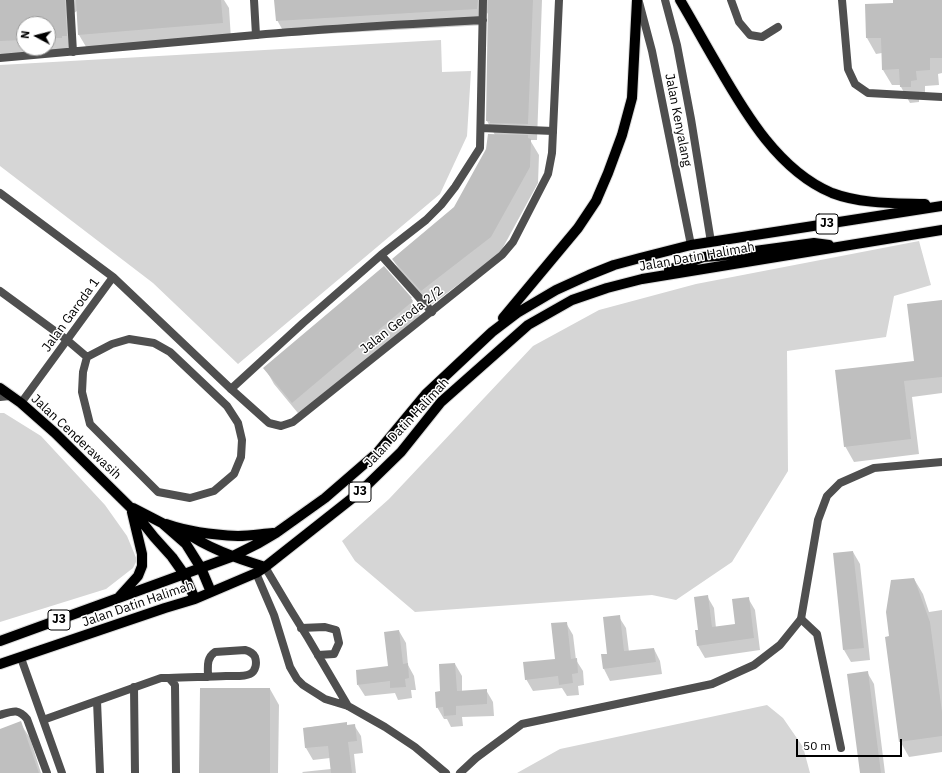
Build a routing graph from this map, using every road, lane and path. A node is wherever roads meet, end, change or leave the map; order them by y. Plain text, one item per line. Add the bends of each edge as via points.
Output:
1 (70, 0) edge
2 (254, 0) edge
3 (483, 0) edge
4 (559, 0) edge
5 (638, 0) edge
6 (665, 0) edge
7 (680, 0) edge
8 (731, 0) edge
9 (842, 0) edge
10 (483, 20) junction
11 (778, 27) dead end
12 (256, 35) junction
13 (73, 52) junction
14 (0, 58) edge
15 (942, 98) edge
16 (481, 128) junction
17 (553, 131) junction
18 (0, 193) edge
19 (942, 205) edge
20 (942, 230) edge
21 (711, 242) junction
22 (691, 245) junction
23 (834, 247) junction
24 (381, 255) junction
25 (703, 257) junction
26 (113, 278) junction
27 (642, 279) junction
28 (0, 291) edge
29 (432, 312) junction
30 (492, 332) junction
31 (67, 340) junction
32 (87, 357) junction
33 (0, 388) edge
34 (231, 389) junction
35 (5, 396) edge
36 (22, 403) junction
37 (942, 462) edge
38 (131, 508) junction
39 (162, 523) junction
40 (179, 528) junction
41 (276, 533) junction
42 (247, 549) junction
43 (232, 557) junction
44 (265, 567) junction
45 (201, 568) junction
46 (254, 568) junction
47 (184, 574) junction
48 (211, 592) junction
49 (118, 598) junction
50 (196, 599) junction
51 (802, 619) junction
52 (301, 628) junction
53 (0, 641) edge
54 (318, 655) junction
55 (21, 658) junction
56 (0, 664) edge
57 (208, 676) junction
58 (169, 678) junction
59 (134, 688) junction
60 (97, 701) junction
61 (348, 706) junction
62 (0, 715) edge
63 (43, 720) junction
64 (841, 748) dead end
65 (47, 773) edge
66 (62, 773) edge
67 (100, 773) edge
68 (135, 773) edge
69 (176, 773) edge
70 (446, 773) edge
71 (460, 773) edge

1 - 13 street
2 - 12 street
3 - 10 street
4 - 17 street, Jalan Geroda 2/2
5 - 22 street, Jalan Kenyalang via 652,51
5 - 30 main road via 632,98 622,135 596,201 578,228
6 - 21 street, Jalan Kenyalang via 677,45
7 - 19 main road via 740,104 780,156 804,178 818,187 856,200
8 - 11 street via 739,22 750,35 762,36
9 - 15 street via 848,69 855,84 868,93
10 - 12 street
10 - 16 street
12 - 13 street
13 - 14 street
16 - 17 street
16 - 24 street via 480,148 441,205
17 - 29 street, Jalan Geroda 2/2 via 548,174 513,242 502,255
18 - 26 street, Jalan Garoda 1
19 - 21 main road, Jalan Datin Halimah / J3
20 - 23 main road, Jalan Datin Halimah / J3
21 - 22 main road, Jalan Datin Halimah / J3
21 - 25 main road
22 - 25 main road
22 - 30 main road, Jalan Datin Halimah / J3 via 614,265 589,275 549,294
23 - 25 main road via 814,242
23 - 27 main road, Jalan Datin Halimah / J3
24 - 29 street
24 - 34 street
25 - 27 main road
26 - 31 street, Jalan Garoda 1
26 - 34 street, Jalan Geroda 2/2
27 - 44 main road, Jalan Datin Halimah / J3 via 572,300 528,325 441,402 401,452 360,492
28 - 31 street
29 - 34 street, Jalan Geroda 2/2 via 293,422 281,426 269,423
30 - 41 main road, Jalan Datin Halimah / J3 via 426,394 377,452 325,498
31 - 32 street
31 - 36 street, Jalan Garoda 1
32 - 32 street via 82,392 90,424 158,492 190,498 214,491 234,474 241,457 242,440 238,423 228,406 170,352 154,343 129,339 112,344
33 - 35 main road, Jalan Cenderawasih
35 - 36 main road, Jalan Cenderawasih
36 - 38 main road, Jalan Cenderawasih
37 - 51 street via 874,468 840,483 827,496 818,520
38 - 39 main road, Jalan Cenderawasih
38 - 47 main road, Jalan Cenderawasih
38 - 49 main road via 142,554 142,566 138,576
39 - 40 main road
39 - 45 main road, Jalan Cenderawasih via 186,544
40 - 41 main road via 240,536
40 - 43 main road
41 - 42 main road, Jalan Datin Halimah / J3
42 - 43 main road, Jalan Datin Halimah / J3
42 - 46 main road
43 - 45 main road, Jalan Datin Halimah / J3
43 - 46 main road
44 - 46 main road, Jalan Datin Halimah / J3
44 - 52 street
45 - 47 main road, Jalan Datin Halimah / J3
45 - 48 main road, Jalan Cenderawasih
46 - 48 main road, Jalan Datin Halimah / J3
46 - 61 street via 274,615 290,667 297,679 326,699
47 - 49 main road, Jalan Datin Halimah / J3
47 - 50 main road, Jalan Cenderawasih
48 - 50 main road, Jalan Datin Halimah / J3
49 - 53 main road, Jalan Datin Halimah / J3
50 - 55 main road, Jalan Datin Halimah / J3
51 - 64 street via 817,634
51 - 71 street via 780,645 754,666 712,684 522,724
52 - 54 street
52 - 54 street via 325,627 336,630 339,643 334,654
54 - 61 street
55 - 56 main road, Jalan Datin Halimah / J3
55 - 63 street
57 - 57 street via 249,674 255,669 255,657 245,650 214,652 209,658
57 - 58 street
58 - 59 street via 161,678
58 - 69 street via 175,685
59 - 60 street
59 - 68 street
60 - 63 street
60 - 67 street
61 - 70 street via 415,747
62 - 65 street via 14,711 22,713 27,719
63 - 66 street

